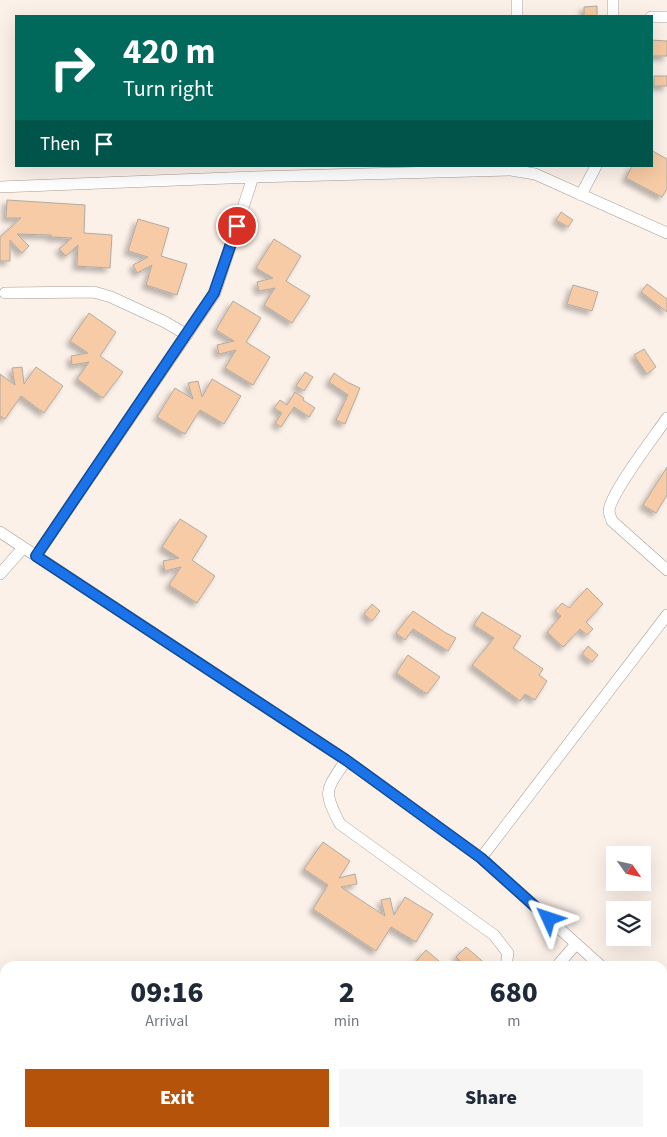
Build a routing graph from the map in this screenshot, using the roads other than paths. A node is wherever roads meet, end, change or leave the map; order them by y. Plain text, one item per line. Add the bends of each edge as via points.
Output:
1 (517, 0) edge
2 (613, 0) edge
3 (517, 15) edge
4 (613, 15) edge
5 (653, 17) edge
6 (667, 17) edge
7 (595, 167) edge
8 (512, 168) edge
9 (253, 176) junction
10 (0, 187) edge
11 (581, 195) junction
12 (667, 233) edge
13 (5, 293) dead end
14 (187, 335) junction
15 (667, 418) edge
16 (0, 532) edge
17 (23, 548) junction
18 (36, 556) junction
19 (667, 570) edge
20 (0, 574) edge
21 (667, 615) edge
22 (346, 760) junction
23 (481, 858) junction
24 (576, 944) junction
25 (507, 961) edge
26 (561, 961) edge
27 (595, 961) edge

1 - 3 street
2 - 4 street
5 - 6 street
7 - 11 street
8 - 9 street
8 - 11 street
9 - 10 street
9 - 14 street via 214,293
11 - 12 street
13 - 14 street via 94,292 111,297
14 - 18 street
15 - 19 street via 621,485 608,512 612,521
16 - 17 street
17 - 18 street
17 - 20 street
18 - 22 street
21 - 23 street
22 - 23 street
22 - 25 street via 328,788 329,802 340,824 494,935 508,952
23 - 24 street
24 - 26 street
24 - 27 street

